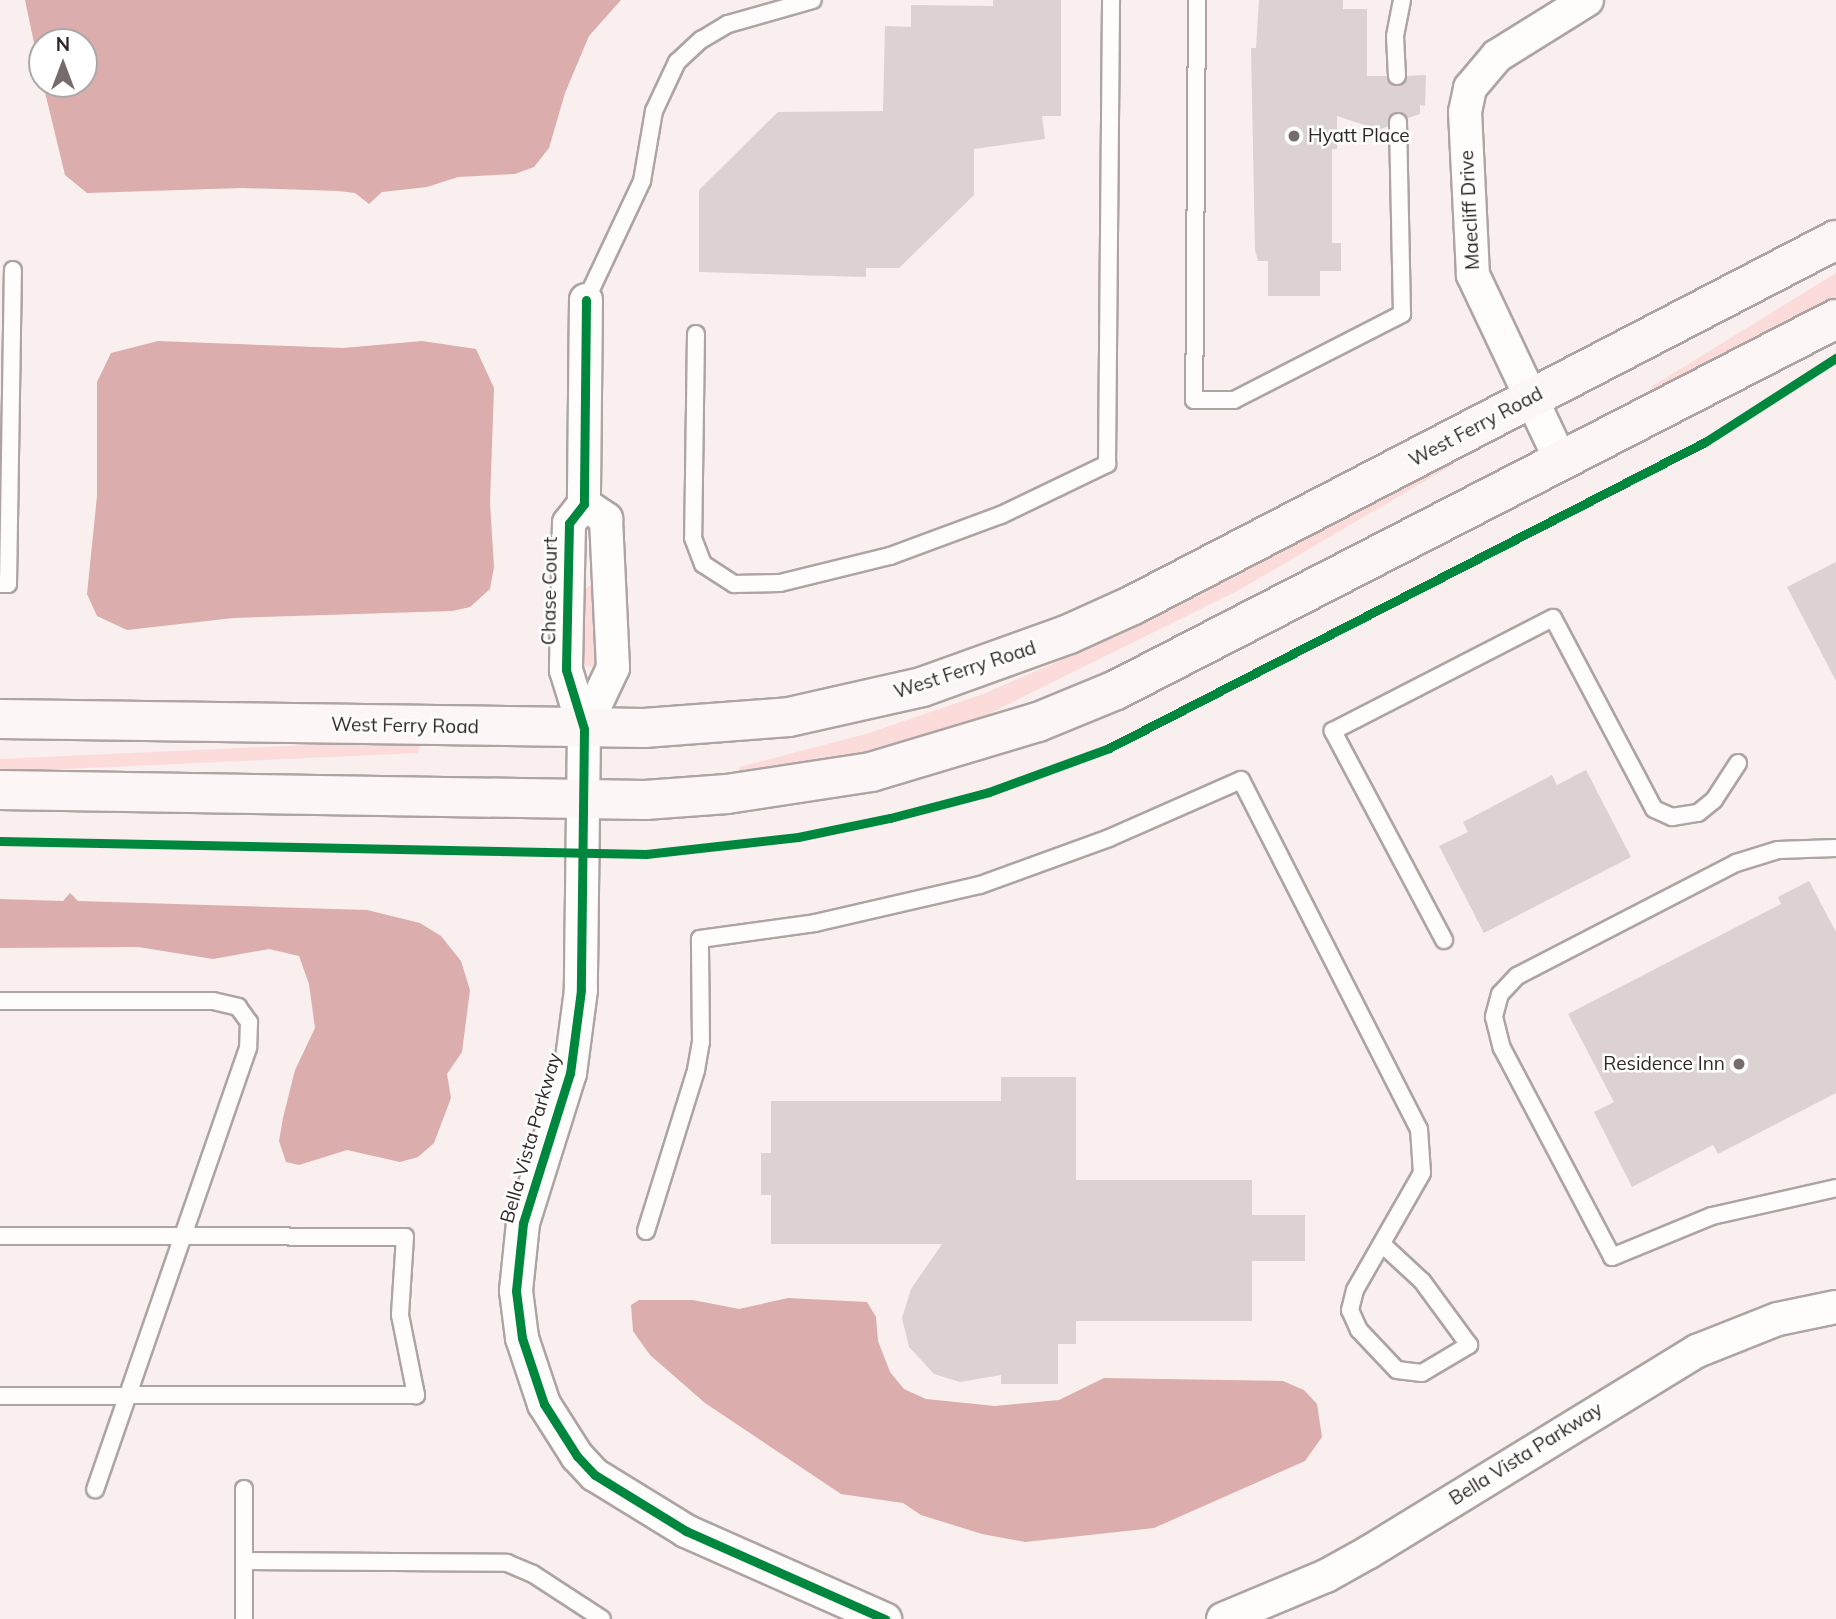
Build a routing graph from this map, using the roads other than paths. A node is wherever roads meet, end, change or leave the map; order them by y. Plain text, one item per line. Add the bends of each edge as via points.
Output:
1 (813, 0) edge
2 (1111, 0) edge
3 (1197, 0) edge
4 (1402, 0) edge
5 (1587, 0) edge
6 (1396, 76) dead end
7 (1398, 122) dead end
8 (1836, 240) edge
9 (13, 270) dead end
10 (586, 300) joint
11 (1836, 319) edge
12 (696, 334) dead end
13 (1529, 399) junction
14 (1561, 461) junction
15 (584, 505) junction
16 (0, 584) edge
17 (0, 719) edge
18 (584, 729) junction
19 (1738, 763) dead end
20 (0, 790) edge
21 (581, 800) junction
22 (1836, 848) edge
23 (1444, 940) dead end
24 (0, 1000) edge
25 (1836, 1188) edge
26 (646, 1231) dead end
27 (0, 1236) edge
28 (182, 1237) junction
29 (1382, 1244) junction
30 (1836, 1307) edge
31 (129, 1395) junction
32 (0, 1396) edge
33 (95, 1489) dead end
34 (244, 1489) dead end
35 (244, 1561) junction
36 (244, 1619) edge
37 (602, 1619) edge
38 (885, 1619) edge
39 (1223, 1619) edge

1 - 10 lane via 728,24 677,62 653,111 642,181
2 - 12 lane via 1107,464 1011,511 890,556 780,583 734,584 703,564 693,538
3 - 7 lane via 1194,400 1234,400 1402,314
4 - 6 lane via 1395,36
5 - 13 street, Maecliff Drive via 1497,56 1470,88 1465,112 1473,275
8 - 13 main road, West Ferry Road
9 - 16 lane via 8,584
10 - 15 street, Chase Court
11 - 14 main road
13 - 14 street, Maecliff Drive
13 - 18 main road, West Ferry Road via 1133,605 1006,658 922,687 789,716
14 - 21 main road via 1208,646 1038,722 871,772 727,794
15 - 18 street, Chase Court via 569,523 566,670
15 - 18 street, Chase Court via 606,519 613,668
17 - 18 main road, West Ferry Road
18 - 21 street, Chase Court
19 - 23 lane via 1714,800 1698,813 1672,817 1654,809 1553,618 1333,731
20 - 21 main road
21 - 38 street, Bella Vista Parkway via 581,990 575,1045 562,1103 523,1223 518,1256 517,1311 530,1367 544,1404 577,1456 621,1494 686,1531
22 - 25 lane via 1778,850 1736,863 1517,976 1500,994 1494,1017 1502,1048 1612,1258 1712,1216
24 - 28 lane via 213,1001 238,1007 245,1014 251,1034 248,1048
26 - 29 lane via 695,1079 701,1042 700,939 815,923 980,885 1122,833 1241,779 1419,1129 1422,1173
27 - 28 lane
28 - 31 lane
28 - 31 lane via 405,1237 400,1315 416,1395
29 - 29 lane via 1350,1301 1353,1321 1396,1370 1412,1376 1469,1345 1422,1281
30 - 39 street, Bella Vista Parkway via 1778,1319 1697,1351 1343,1567
31 - 32 lane
31 - 33 lane
34 - 35 lane
35 - 36 lane
35 - 37 lane via 507,1563 533,1574

